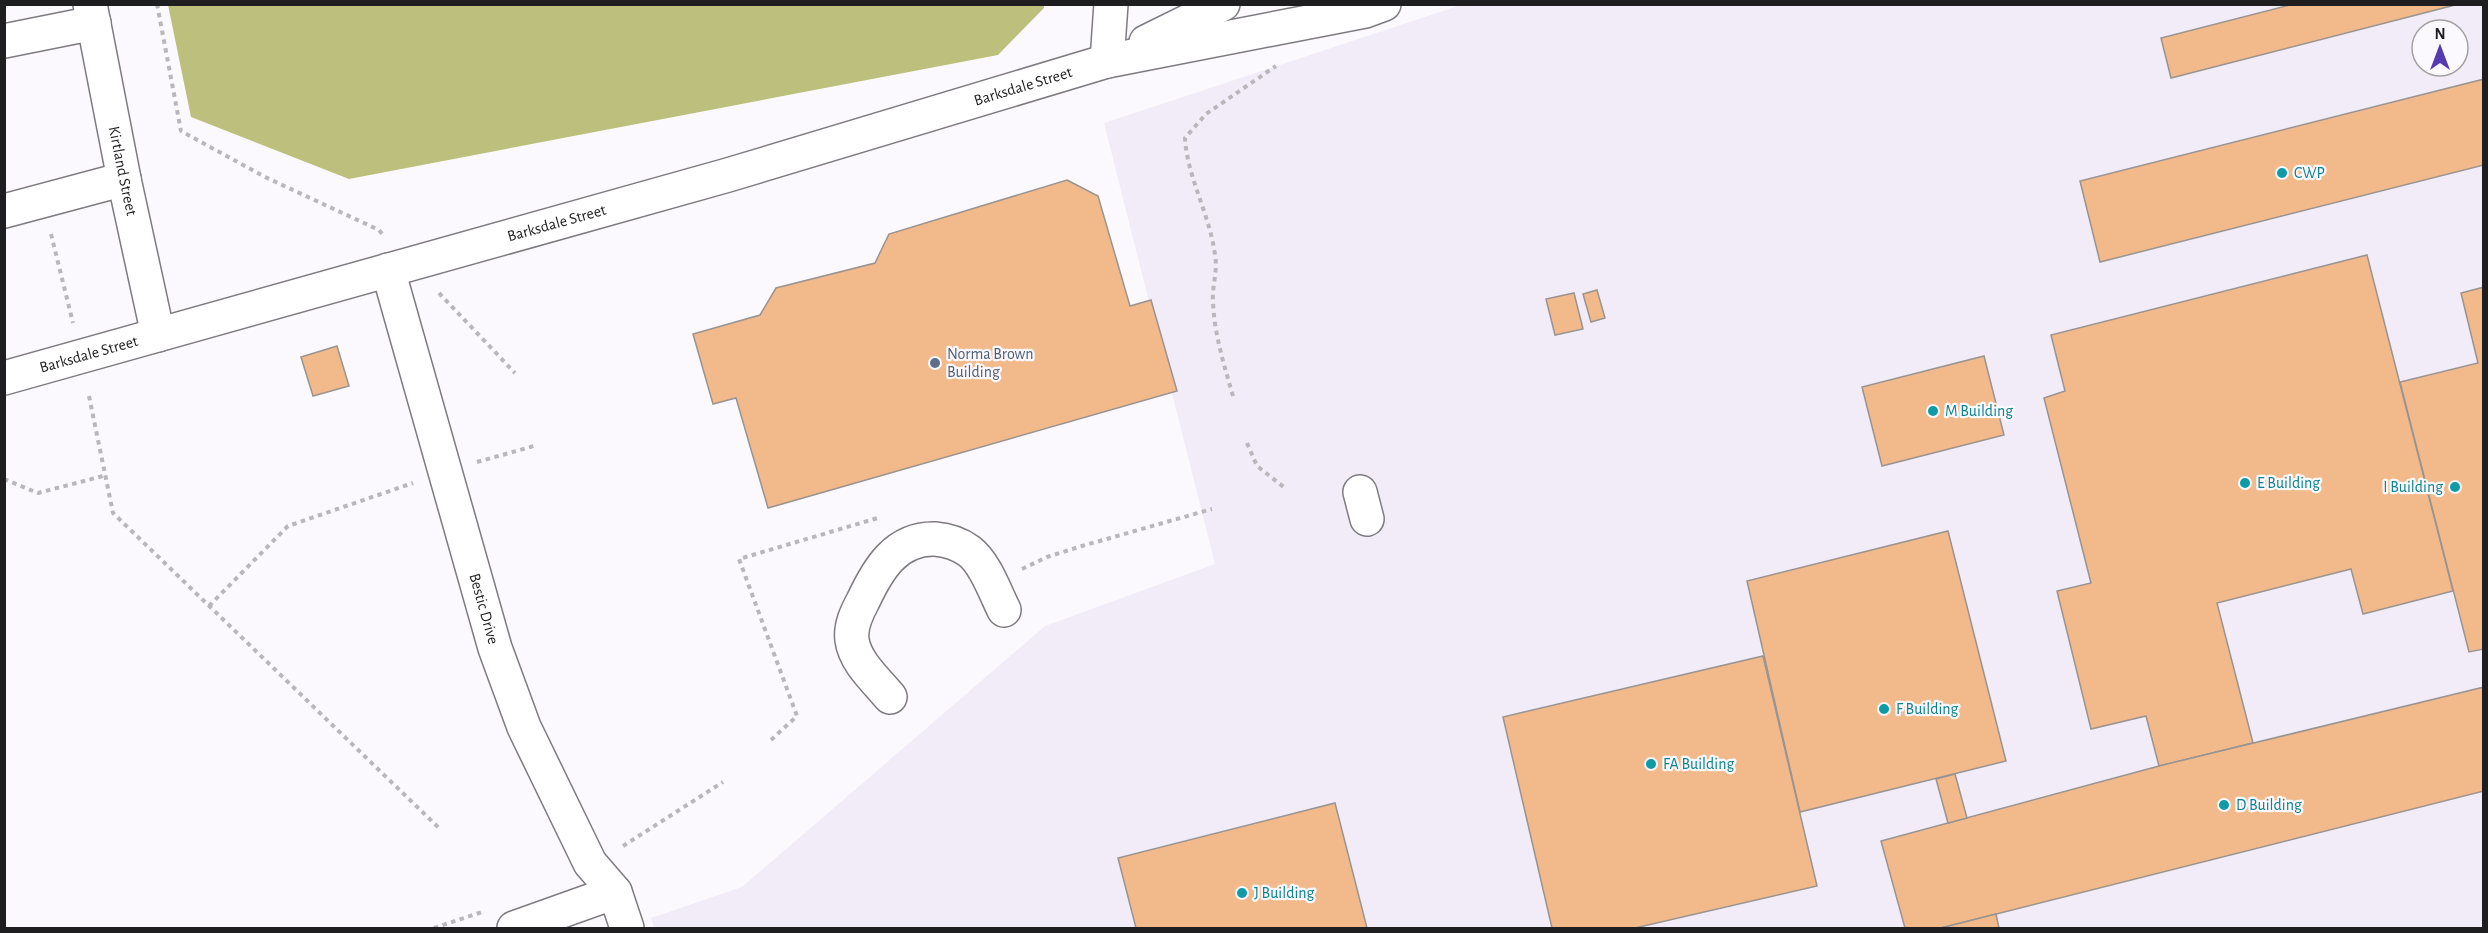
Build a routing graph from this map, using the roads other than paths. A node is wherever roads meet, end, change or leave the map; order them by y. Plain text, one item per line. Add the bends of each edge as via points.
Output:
1 (1111, 4) edge
2 (1223, 4) edge
3 (1375, 8) edge
4 (92, 14) edge
5 (4, 41) edge
6 (1107, 61) junction
7 (124, 179) junction
8 (4, 211) edge
9 (401, 267) junction
10 (158, 335) junction
11 (4, 378) edge
12 (1004, 610) dead end
13 (890, 697) dead end
14 (615, 892) junction
15 (514, 928) edge
16 (627, 928) edge

1 - 6 street
2 - 6 street, Barksdale Street
3 - 6 street, Barksdale Street
4 - 5 street
4 - 7 street, Kirtland Street
6 - 9 street, Barksdale Street via 728,175
7 - 8 street
7 - 10 street, Kirtland Street
9 - 10 street, Barksdale Street
9 - 14 street, Bestic Drive via 445,472 495,648 524,727 590,863
10 - 11 street, Barksdale Street
12 - 13 street via 970,552 948,540 924,539 905,544 887,560 870,585 855,618 851,639 857,657
14 - 15 street
14 - 16 street, Bestic Drive

